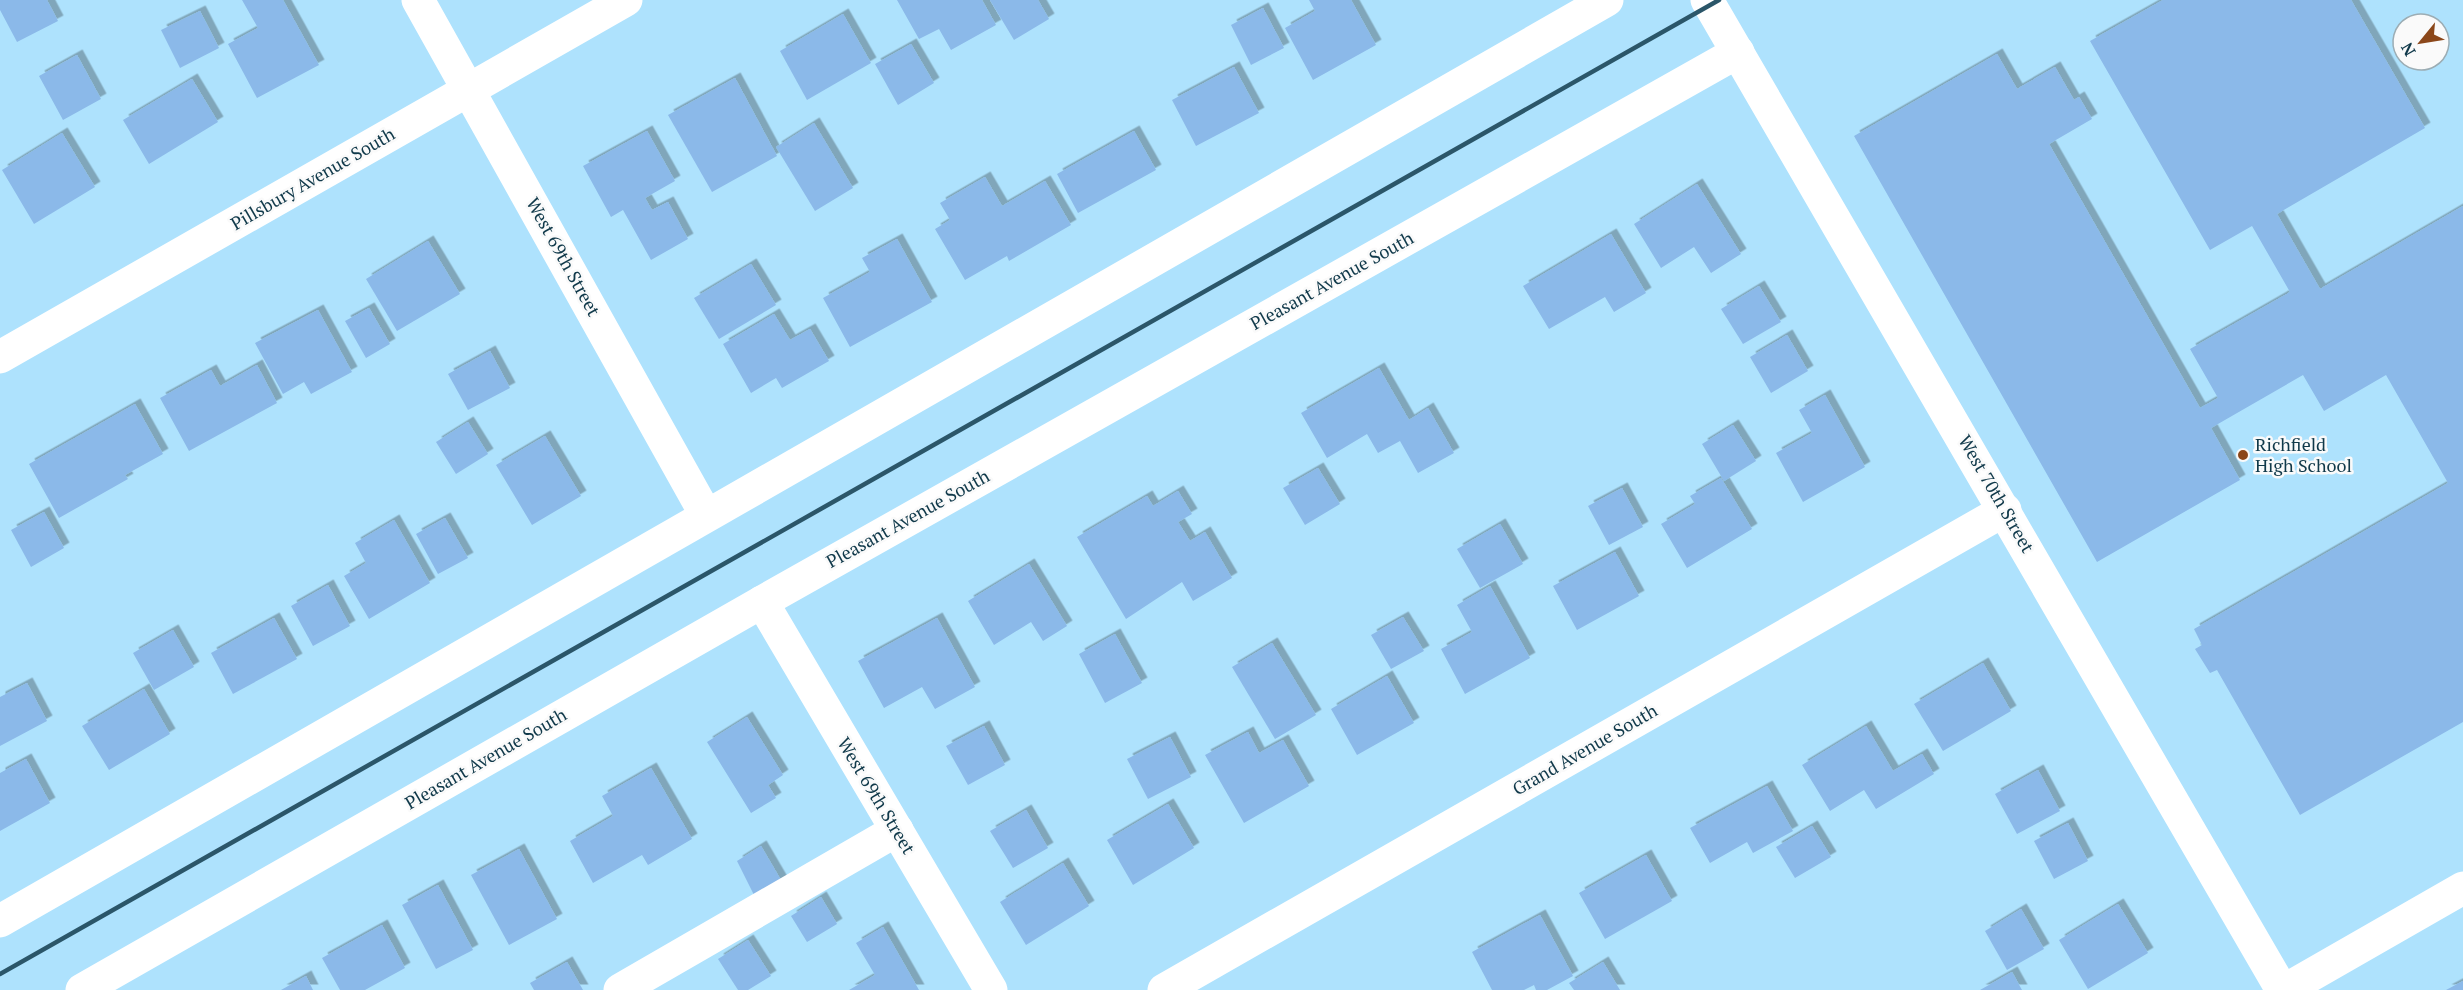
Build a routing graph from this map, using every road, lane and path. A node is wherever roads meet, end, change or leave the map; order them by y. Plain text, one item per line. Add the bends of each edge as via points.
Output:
1 (417, 0) edge
2 (626, 0) edge
3 (1607, 0) edge
4 (1707, 0) edge
5 (1738, 52) junction
6 (470, 89) junction
7 (0, 357) edge
8 (2005, 510) junction
9 (706, 515) junction
10 (762, 602) junction
11 (897, 830) junction
12 (2463, 888) edge
13 (0, 921) edge
14 (82, 990) edge
15 (620, 990) edge
16 (991, 990) edge
17 (1164, 990) edge
18 (2283, 990) edge

1 - 6 street, West 69th Street
2 - 6 street, Pillsbury Avenue South
3 - 9 street
4 - 5 street, West 70th Street
5 - 8 street, West 70th Street
5 - 10 street, Pleasant Avenue South
6 - 7 street, Pillsbury Avenue South
6 - 9 street, West 69th Street
8 - 17 street, Grand Avenue South
8 - 18 street, West 70th Street
9 - 13 street
10 - 11 street, West 69th Street
10 - 14 street, Pleasant Avenue South
11 - 15 street
11 - 16 street, West 69th Street
12 - 18 street

